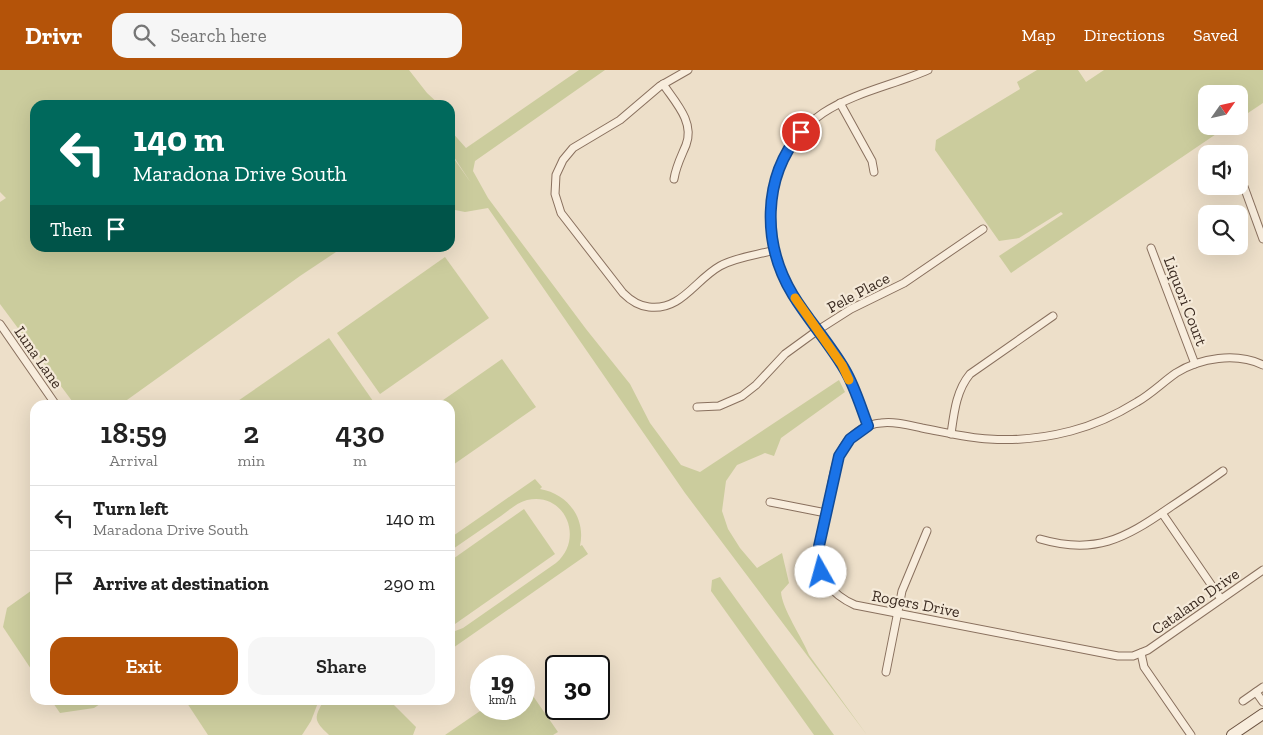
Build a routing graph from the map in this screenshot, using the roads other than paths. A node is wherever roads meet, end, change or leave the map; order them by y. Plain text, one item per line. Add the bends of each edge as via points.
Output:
1 (688, 70) edge
2 (928, 70) edge
3 (910, 73) edge
4 (663, 84) junction
5 (840, 103) junction
6 (874, 172) dead end
7 (674, 179) dead end
8 (1247, 195) edge
9 (983, 229) dead end
10 (1263, 239) edge
11 (1151, 248) dead end
12 (775, 250) junction
13 (1053, 316) dead end
14 (0, 324) edge
15 (818, 330) junction
16 (1196, 364) junction
17 (1263, 365) edge
18 (53, 400) edge
19 (697, 407) dead end
20 (868, 426) junction
21 (951, 434) junction
22 (1223, 471) dead end
23 (770, 502) dead end
24 (826, 513) junction
25 (1162, 513) junction
26 (927, 531) dead end
27 (1040, 539) dead end
28 (1263, 570) edge
29 (1222, 599) junction
30 (897, 613) junction
31 (1141, 653) junction
32 (886, 672) dead end
33 (1263, 687) edge
34 (1256, 692) junction
35 (1243, 701) dead end
36 (1263, 702) edge
37 (1263, 714) edge
38 (1191, 735) edge
39 (1232, 735) edge

1 - 4 street
2 - 3 street
3 - 5 street
4 - 7 street via 688,125 688,138 677,162
4 - 12 street via 620,120 570,151 559,167 555,191 557,205 566,221 630,300 656,308 681,299 719,267
5 - 6 street via 872,161
5 - 12 street via 804,128 781,162 771,206
8 - 10 street
9 - 15 street, Pele Place via 904,283 851,309
11 - 16 street, Liquori Court
12 - 15 street via 787,284
13 - 21 street via 970,374 958,394
14 - 18 street, Luna Lane
15 - 19 street, Pele Place via 785,354 742,396 719,406
15 - 20 street via 845,370
16 - 17 street, Rogers Drive via 1231,358
16 - 21 street, Rogers Drive via 1117,413 1055,435 996,439
20 - 21 street, Rogers Drive via 889,422
20 - 24 street, Rogers Drive via 852,436 842,450
22 - 25 street
23 - 24 street
24 - 30 street, Rogers Drive via 818,552 821,572 830,587 855,604
25 - 27 street via 1132,532 1102,542 1067,545
25 - 29 street
26 - 30 street via 905,582
28 - 29 street, Catalano Drive
29 - 31 street, Catalano Drive
30 - 31 street, Rogers Drive via 1118,656
30 - 32 street
31 - 38 street via 1144,667
33 - 34 street
34 - 35 street
34 - 36 street
37 - 39 main road

